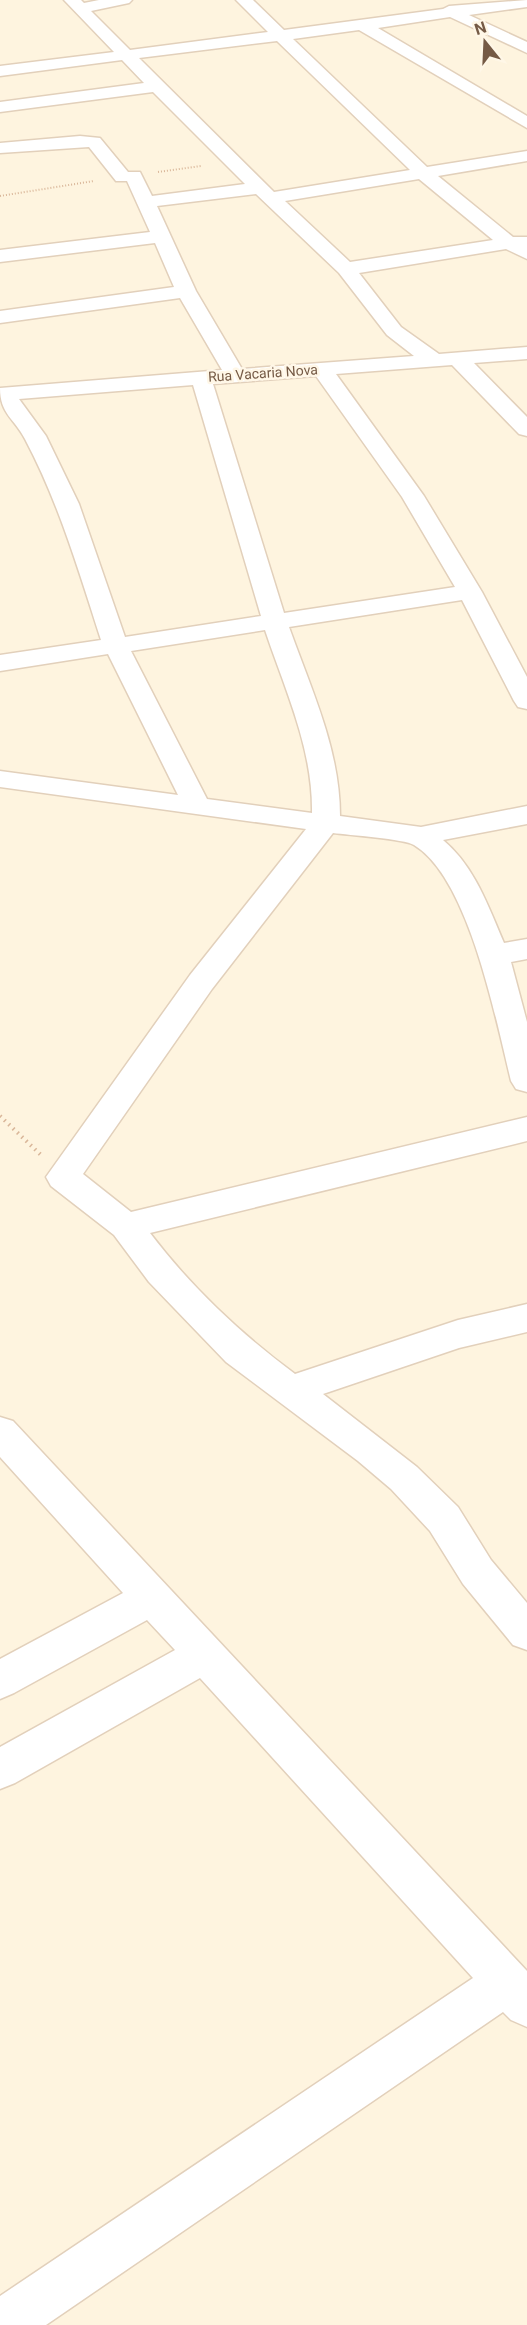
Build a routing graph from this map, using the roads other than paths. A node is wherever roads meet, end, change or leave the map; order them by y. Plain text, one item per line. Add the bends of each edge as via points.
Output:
1 (124, 0) edge
2 (244, 0) edge
3 (429, 0) edge
4 (527, 2) edge
5 (77, 4) edge
6 (452, 12) junction
7 (362, 25) junction
8 (282, 35) junction
9 (527, 48) edge
10 (126, 56) junction
11 (2, 68) edge
12 (157, 86) junction
13 (0, 107) edge
14 (527, 123) edge
15 (0, 148) edge
16 (527, 156) edge
17 (424, 174) junction
18 (266, 193) junction
19 (146, 202) junction
20 (160, 237) junction
21 (518, 242) edge
22 (527, 253) edge
23 (0, 256) edge
24 (346, 269) junction
25 (186, 291) junction
26 (0, 317) edge
27 (394, 331) junction
28 (527, 353) edge
29 (457, 358) junction
30 (434, 360) junction
31 (366, 366) junction
32 (322, 369) junction
33 (235, 375) junction
34 (201, 378) junction
35 (2, 394) edge
36 (527, 429) edge
37 (470, 592) junction
38 (275, 623) junction
39 (116, 646) junction
40 (0, 663) edge
41 (526, 699) edge
42 (0, 779) edge
43 (197, 806) junction
44 (527, 815) edge
45 (326, 823) junction
46 (421, 836) junction
47 (527, 949) edge
48 (494, 955) junction
49 (527, 1081) edge
50 (527, 1129) edge
51 (126, 1226) junction
52 (527, 1318) edge
53 (291, 1390) junction
54 (0, 1432) edge
55 (152, 1597) junction
56 (527, 1632) edge
57 (205, 1654) junction
58 (0, 1680) edge
59 (0, 1769) edge
60 (517, 1993) edge
61 (2, 2325) edge

1 - 5 street
2 - 8 street
3 - 6 street
4 - 6 street
5 - 10 street
6 - 7 street
6 - 9 street
7 - 8 street
7 - 14 street
8 - 10 street
8 - 17 street
10 - 11 street
10 - 12 street
12 - 13 street
12 - 18 street
15 - 19 street via 94,142 128,176
16 - 17 street
17 - 18 street
17 - 21 street
18 - 19 street
18 - 24 street
19 - 20 street
20 - 23 street
20 - 25 street
21 - 22 street
21 - 24 street
24 - 27 street
25 - 26 street
25 - 33 street
27 - 30 street
27 - 31 street
28 - 29 street, Rua Vacaria Nova
29 - 30 street, Rua Vacaria Nova
29 - 36 street
30 - 31 street, Rua Vacaria Nova
31 - 32 street, Rua Vacaria Nova
32 - 33 street, Rua Vacaria Nova
32 - 37 street via 414,496
33 - 34 street, Rua Vacaria Nova
34 - 35 street, Rua Vacaria Nova
34 - 38 street
35 - 39 street via 35,436 68,504
37 - 38 street
37 - 41 street
38 - 39 street
38 - 45 street via 321,753 328,799
39 - 40 street
39 - 43 street
42 - 43 street
43 - 45 street
44 - 46 street
45 - 46 street
45 - 51 street via 201,982 63,1177
46 - 48 street via 448,860 465,887
47 - 48 street
48 - 49 street
50 - 51 street
51 - 53 street via 161,1273 239,1352
52 - 53 street via 458,1334
53 - 56 street via 379,1457 444,1519 477,1572
54 - 55 street
55 - 57 street
55 - 58 street
57 - 59 street
57 - 60 street
60 - 61 street

